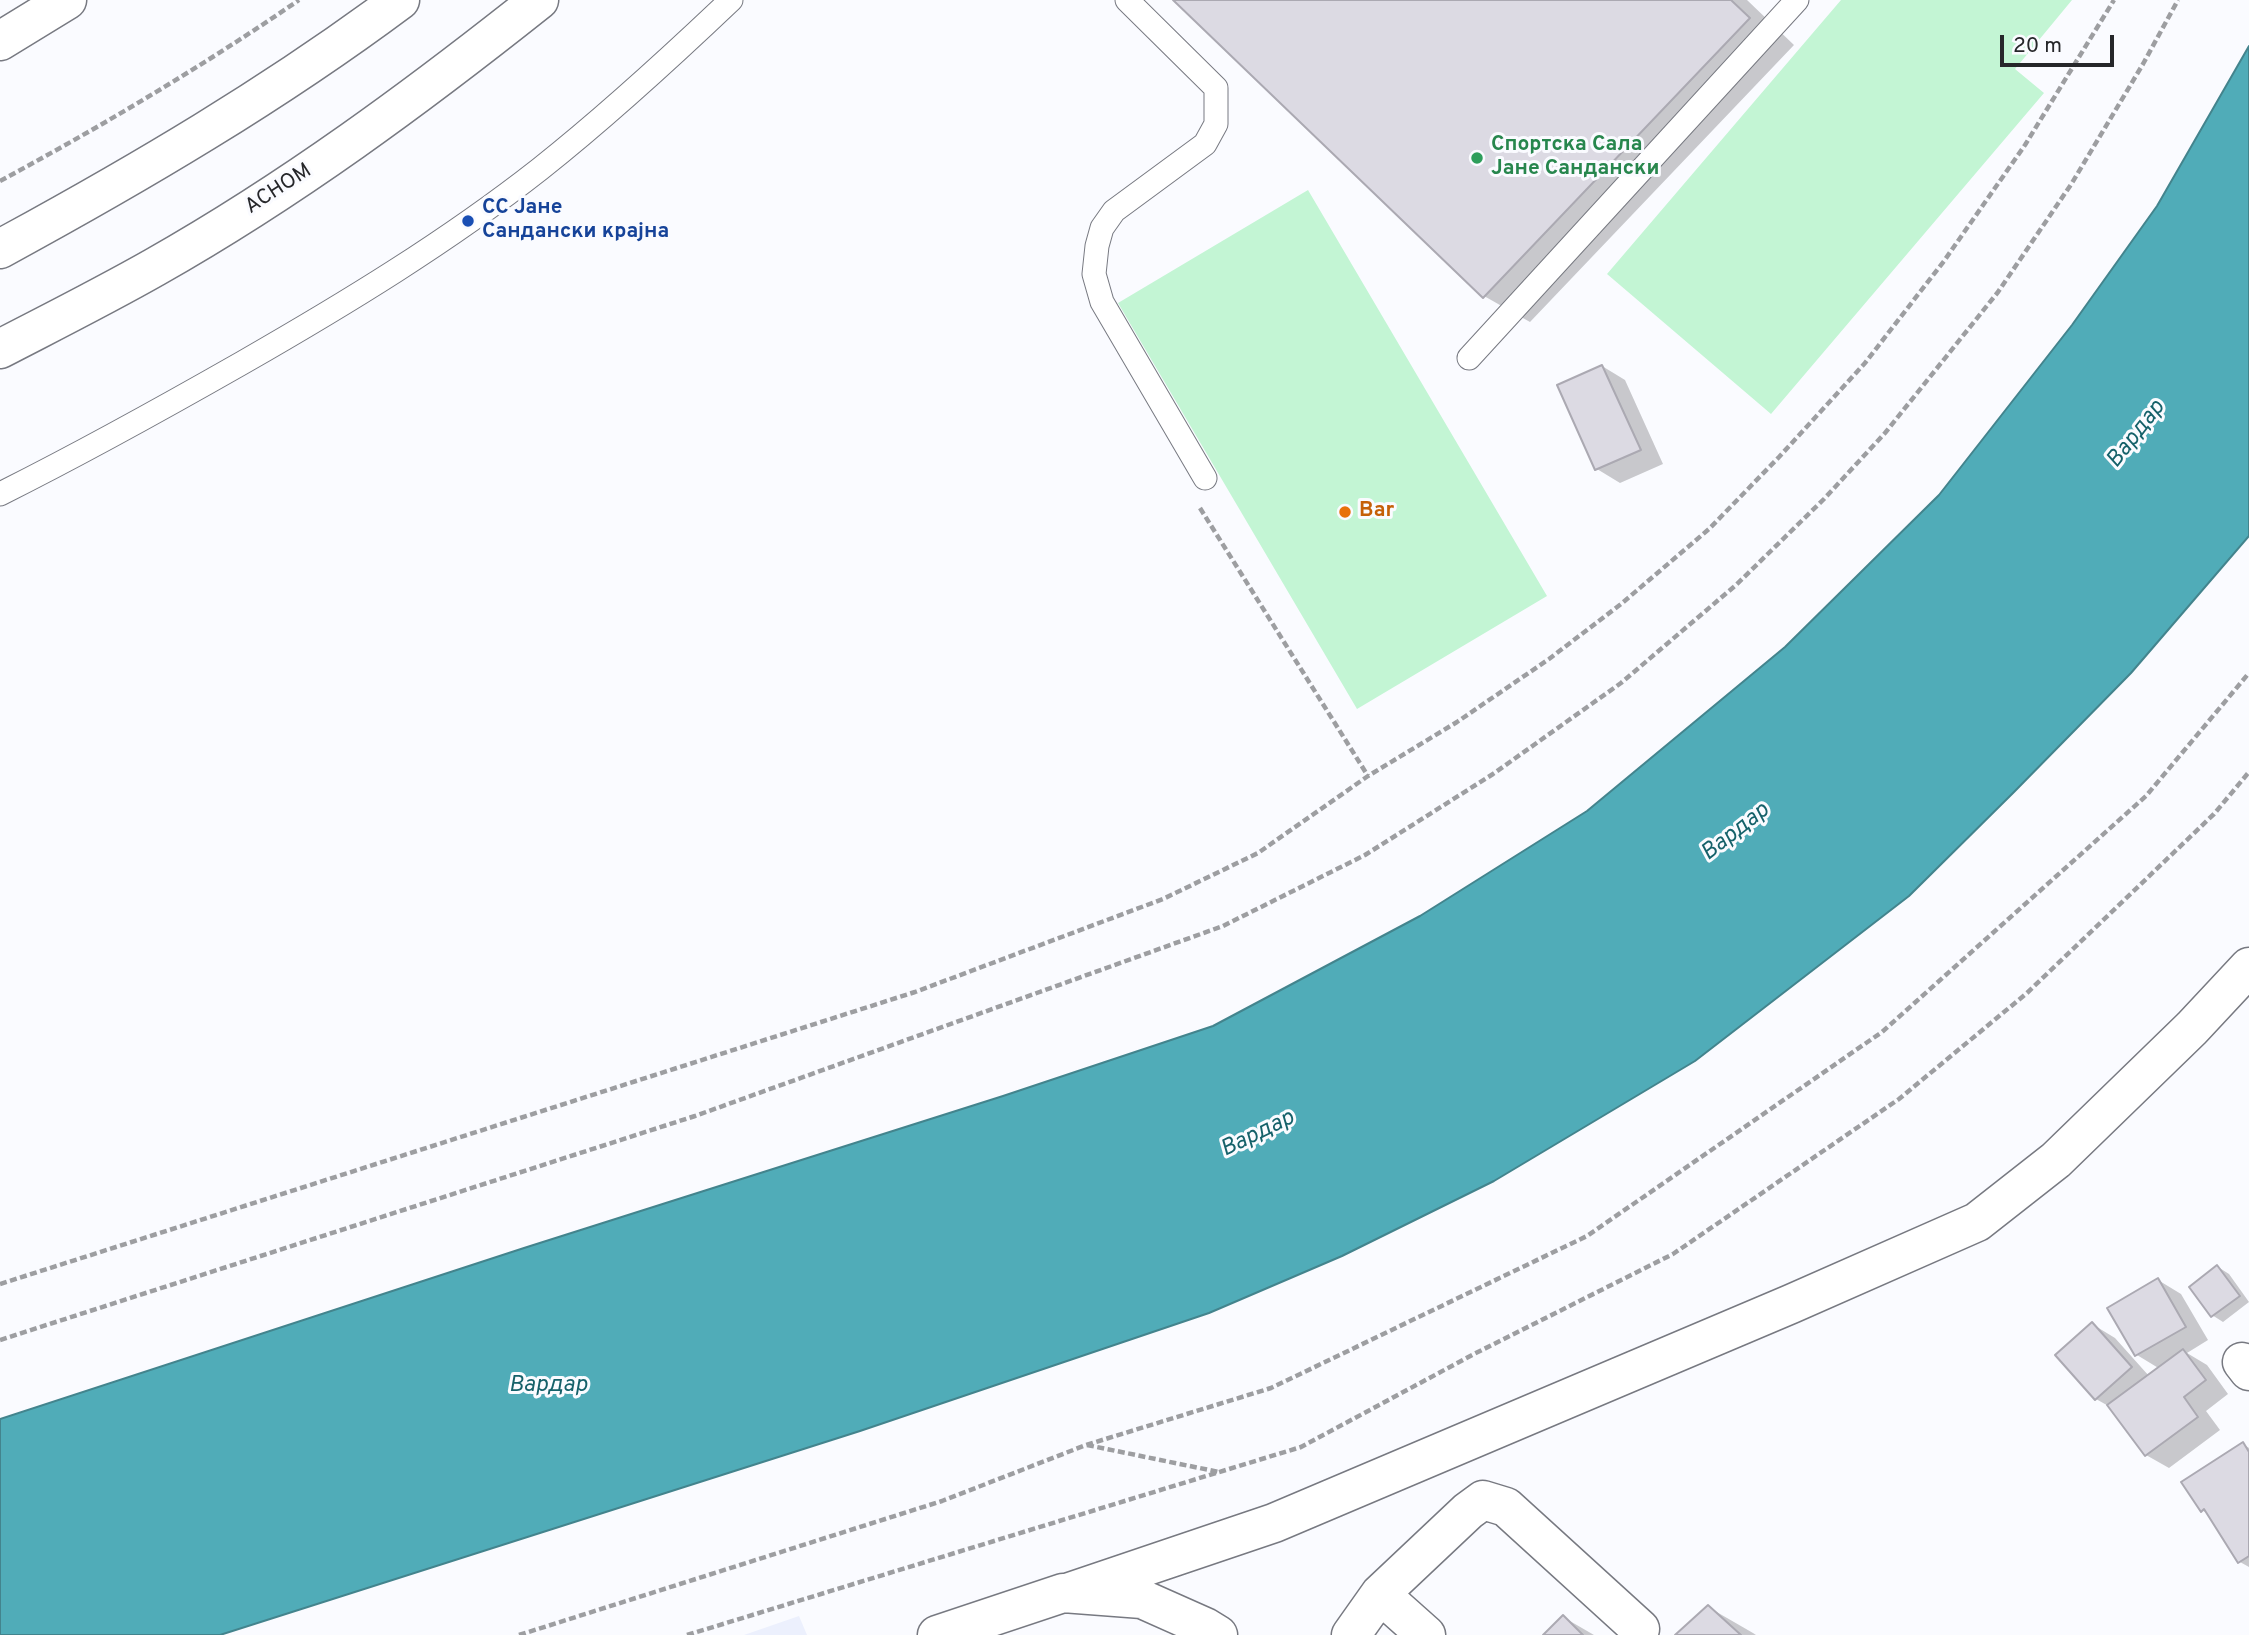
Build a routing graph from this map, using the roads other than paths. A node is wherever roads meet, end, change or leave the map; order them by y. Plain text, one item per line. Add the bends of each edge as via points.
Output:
1 (67, 0) edge
2 (400, 0) edge
3 (539, 0) edge
4 (731, 0) edge
5 (1127, 0) edge
6 (1797, 0) edge
7 (0, 41) edge
8 (0, 249) edge
9 (0, 349) edge
10 (1468, 358) dead end
11 (1205, 478) road end
12 (0, 495) edge
13 (2249, 967) edge
14 (1067, 1593) junction
15 (1380, 1594) junction
16 (1640, 1629) dead end
17 (937, 1635) edge
18 (1218, 1635) edge
19 (1351, 1635) edge
20 (1426, 1635) edge

1 - 7 street
2 - 8 street via 156,162
3 - 9 street, АСНОМ via 308,171 155,267
4 - 12 lane via 671,58 540,169 430,248 148,418
5 - 11 lane via 1216,88 1216,124 1205,144 1114,211 1102,228 1094,274 1102,302
6 - 10 lane
13 - 14 street via 2056,1160 1977,1222 1274,1523
14 - 17 street
14 - 18 street via 1142,1599
15 - 16 street via 1483,1500 1506,1507
15 - 19 street
15 - 20 street

